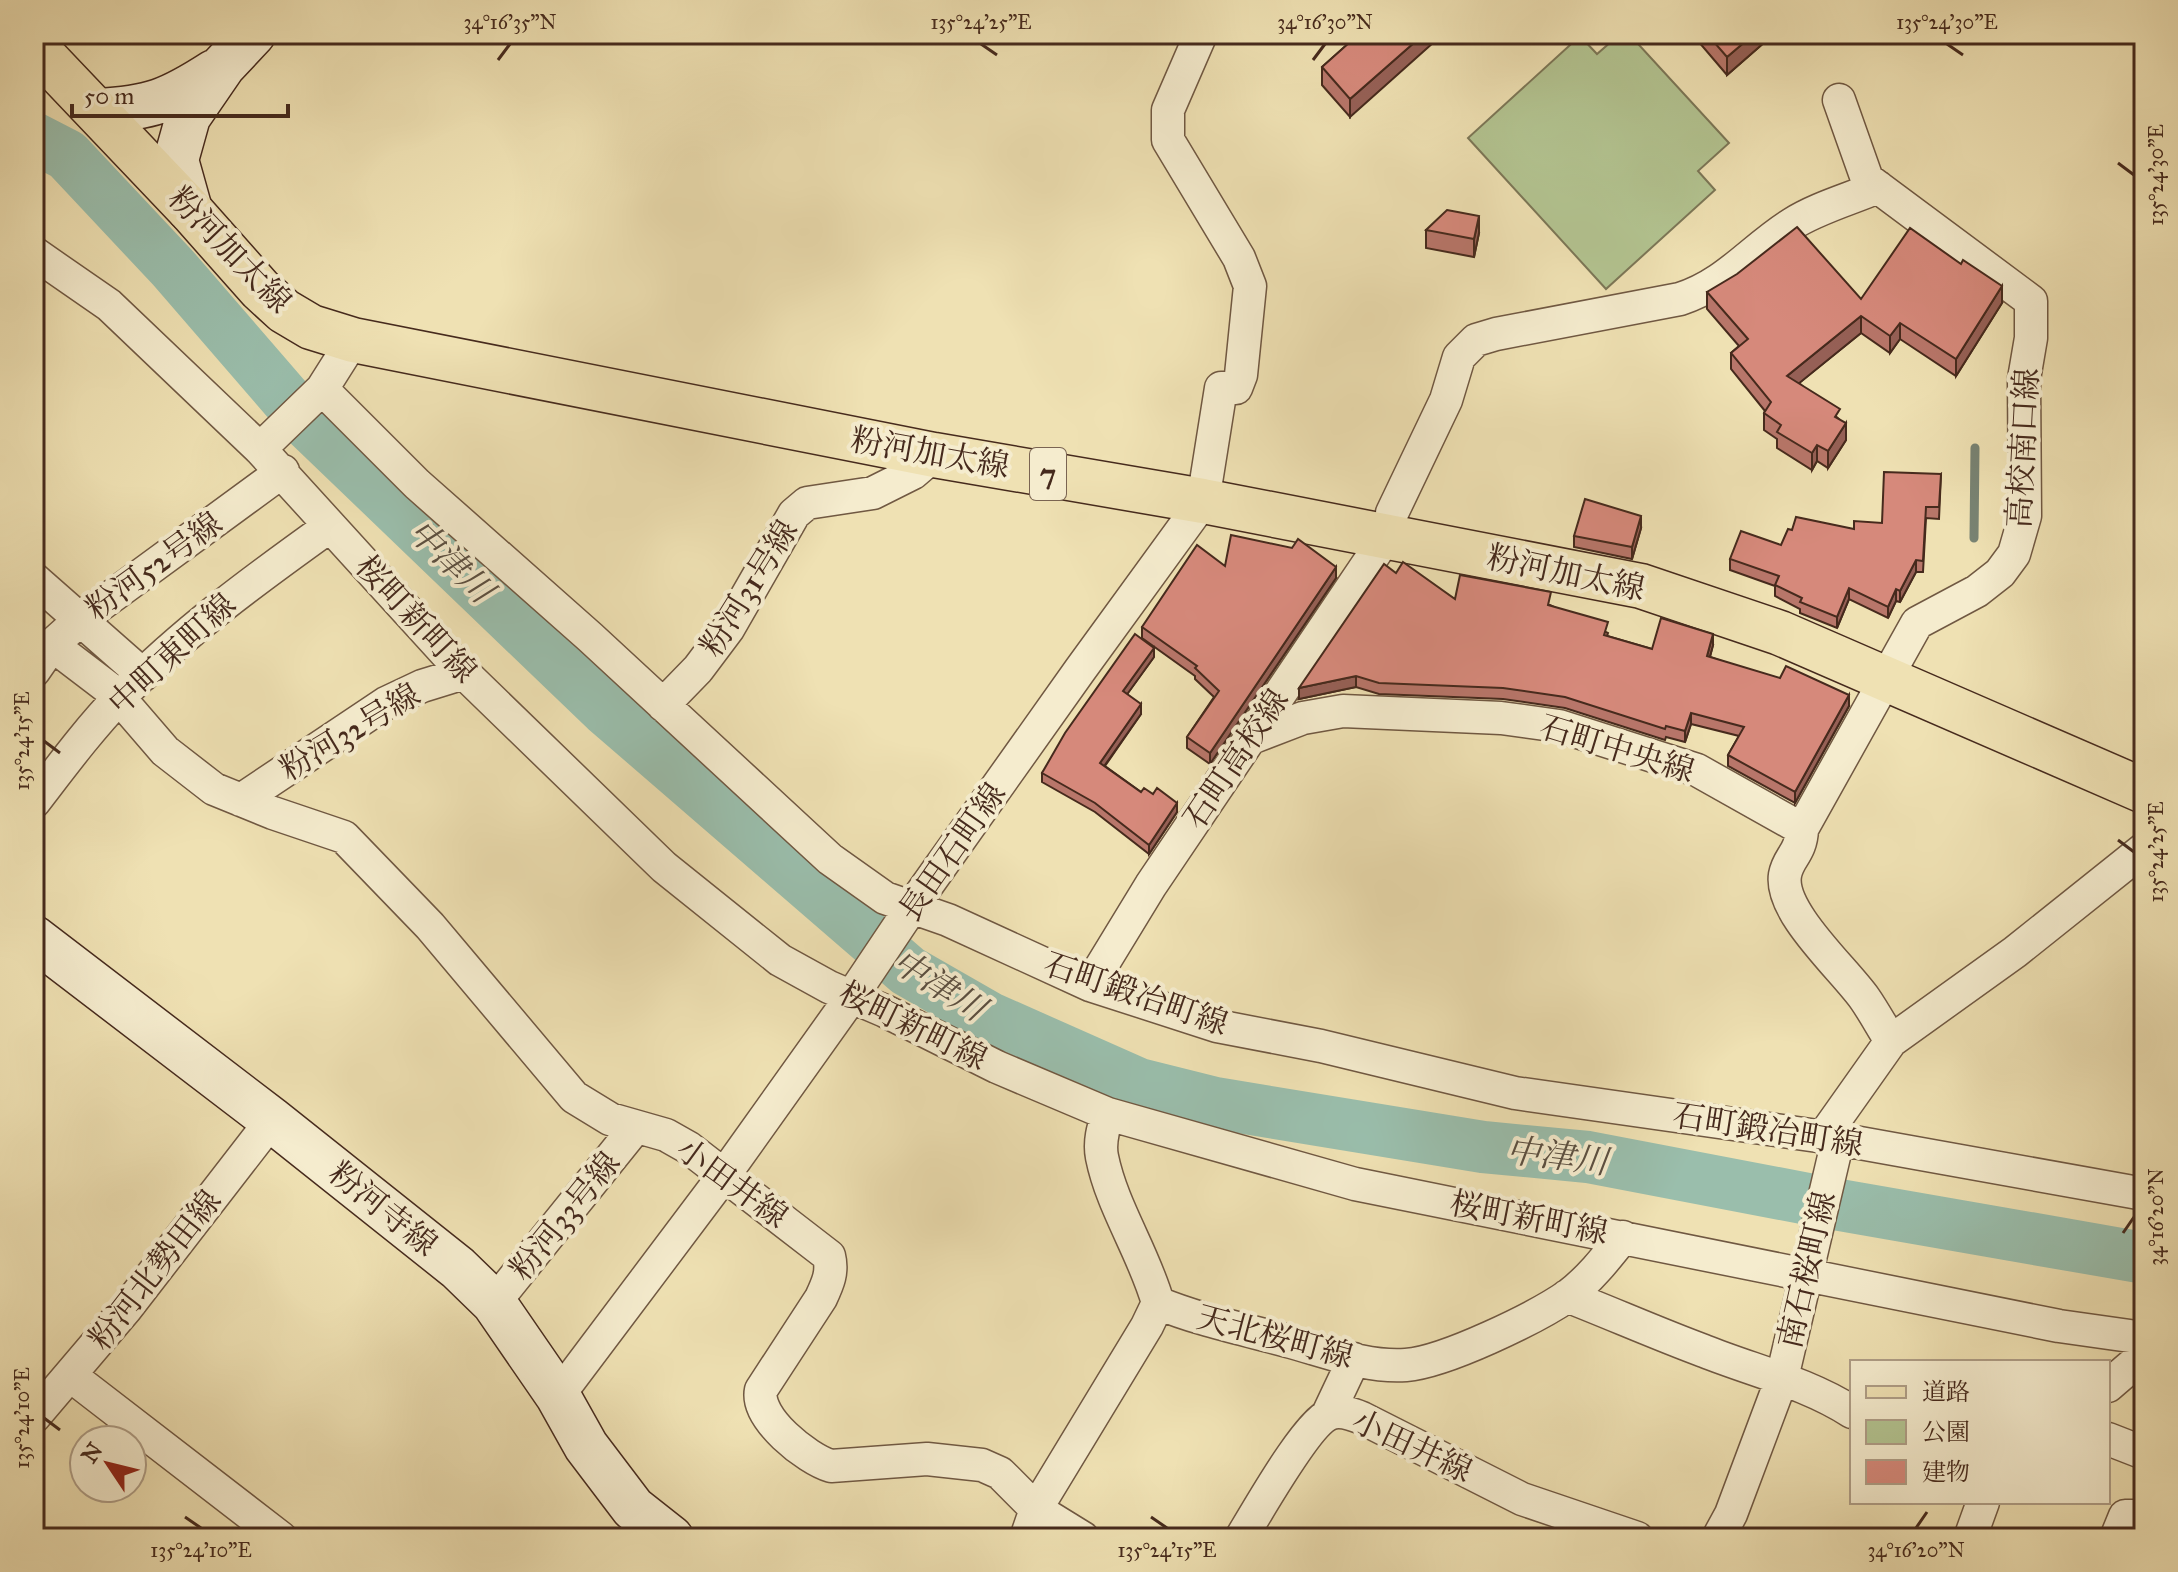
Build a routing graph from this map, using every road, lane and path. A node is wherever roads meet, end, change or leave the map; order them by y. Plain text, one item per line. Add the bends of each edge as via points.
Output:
1 (253, 34) edge
2 (1201, 34) edge
3 (34, 46) edge
4 (223, 66) junction
5 (1839, 100) dead end
6 (97, 111) junction
7 (1878, 187) junction
8 (190, 210) junction
9 (34, 253) edge
10 (353, 340) junction
11 (322, 389) junction
12 (267, 442) junction
13 (934, 455) junction
14 (283, 471) junction
15 (1203, 501) junction
16 (1389, 525) junction
17 (330, 526) junction
18 (34, 579) edge
19 (81, 619) junction
20 (43, 658) edge
21 (464, 673) junction
22 (143, 675) junction
23 (1885, 679) junction
24 (117, 696) junction
25 (663, 705) junction
26 (1251, 738) junction
27 (2144, 791) edge
28 (241, 800) junction
29 (34, 802) edge
30 (1802, 829) junction
31 (2144, 849) edge
32 (906, 915) junction
33 (34, 938) edge
34 (1090, 985) junction
35 (858, 986) junction
36 (1891, 1041) junction
37 (1108, 1114) junction
38 (272, 1120) junction
39 (635, 1128) junction
40 (1834, 1143) junction
41 (725, 1174) junction
42 (2144, 1194) edge
43 (1623, 1237) junction
44 (1806, 1266) junction
45 (1567, 1296) junction
46 (494, 1303) junction
47 (1158, 1303) junction
48 (2144, 1338) edge
49 (2144, 1355) edge
50 (1354, 1359) junction
51 (71, 1376) junction
52 (1782, 1378) junction
53 (2110, 1384) edge
54 (558, 1396) junction
55 (1850, 1411) edge
56 (1328, 1414) junction
57 (34, 1417) edge
58 (2110, 1440) edge
59 (2144, 1453) edge
60 (1982, 1504) edge
61 (2144, 1516) edge
62 (1031, 1523) edge
63 (281, 1538) edge
64 (671, 1538) edge
65 (1083, 1538) edge
66 (1241, 1538) edge
67 (1637, 1538) edge
68 (1718, 1538) edge
69 (1970, 1538) edge
70 (2116, 1538) edge

1 - 4 main road
2 - 15 street via 1168,110 1168,140 1239,258 1250,286 1241,375 1236,388 1221,388
3 - 6 main road, 粉河加太線 / 7
4 - 6 main road via 178,96 138,109
4 - 8 main road via 188,117 176,160
5 - 7 street via 1867,179
6 - 8 main road, 粉河加太線 / 7
7 - 16 street, 石町高校線 via 1796,221 1703,292 1476,340 1459,357 1446,400
7 - 23 street, 高校南口線 via 2031,301 2024,379 2025,516 2014,554 1977,591 1917,623
8 - 10 main road, 粉河加太線 / 7 via 284,311 311,327
9 - 12 street, 桜町新町線 via 109,305
10 - 11 street
10 - 13 main road, 粉河加太線 / 7
11 - 12 street
11 - 25 street, 石町鍛冶町線 via 417,484
12 - 14 street, 桜町新町線
13 - 15 main road, 粉河加太線 / 7
13 - 25 street, 粉河31号線 via 913,473 873,493 807,503 794,514 728,629
14 - 17 street, 桜町新町線
14 - 19 street, 粉河52号線
15 - 16 main road, 粉河加太線 / 7
15 - 32 street, 長田石町線
16 - 23 main road, 粉河加太線 / 7 via 1641,586 1780,633
16 - 26 street, 石町高校線
17 - 21 street, 桜町新町線
17 - 22 street, 中町東町線 via 222,605
18 - 19 street
19 - 20 street, 粉河52号線
19 - 22 street
20 - 24 street, 小田井線
21 - 28 street, 粉河32号線 via 386,703
21 - 35 street, 桜町新町線 via 664,867 722,916 780,960
22 - 24 street, 中町東町線
23 - 27 main road, 粉河加太線 / 7
23 - 30 street
24 - 28 street, 小田井線 via 188,771
24 - 29 street, 中町東町線
25 - 32 street, 石町鍛冶町線 via 830,859
26 - 30 street, 石町中央線 via 1303,718 1343,711 1559,726 1697,770
26 - 34 street, 石町高校線
28 - 39 street, 小田井線 via 344,837 430,926 574,1097
30 - 36 street via 1802,845 1785,876 1789,899
31 - 36 street, 南石桜町線 via 2015,952
32 - 34 street, 石町鍛冶町線 via 948,920
32 - 35 street, 長田石町線
33 - 38 main road, 粉河寺線
34 - 40 street, 石町鍛冶町線 via 1217,1026 1515,1093
35 - 37 street, 桜町新町線 via 997,1067
35 - 41 street, 長田石町線
36 - 40 street, 南石桜町線 via 1828,1130
37 - 43 street, 桜町新町線 via 1355,1184
37 - 47 street via 1101,1132 1102,1156
38 - 46 main road, 粉河寺線 via 458,1268
38 - 51 street, 粉河北勢田線
39 - 41 street, 小田井線 via 666,1135
39 - 46 street, 粉河33号線
40 - 42 street, 石町鍛冶町線
40 - 44 street, 南石桜町線
41 - 54 street, 長田石町線
41 - 62 street, 小田井線 via 829,1256 832,1267 821,1298 759,1399 794,1445 831,1466 927,1459 982,1465 1000,1473
43 - 44 street, 桜町新町線
43 - 45 street, 天北桜町線
44 - 48 street, 桜町新町線 via 2059,1326
44 - 52 street, 南石桜町線
45 - 50 street, 天北桜町線 via 1481,1341 1426,1361 1388,1366
45 - 52 street
46 - 54 main road, 粉河寺線
47 - 50 street, 天北桜町線
47 - 62 street, 天北桜町線
49 - 53 street
50 - 56 street
51 - 57 street, 粉河北勢田線
51 - 63 street
52 - 55 street
52 - 68 street, 南石桜町線
54 - 64 main road, 粉河寺線 via 586,1446 633,1508
56 - 66 street, 小田井線 via 1302,1441
56 - 67 street, 小田井線 via 1362,1418 1522,1499
58 - 59 street
60 - 69 street
61 - 70 street via 2125,1516
62 - 65 street, 小田井線

